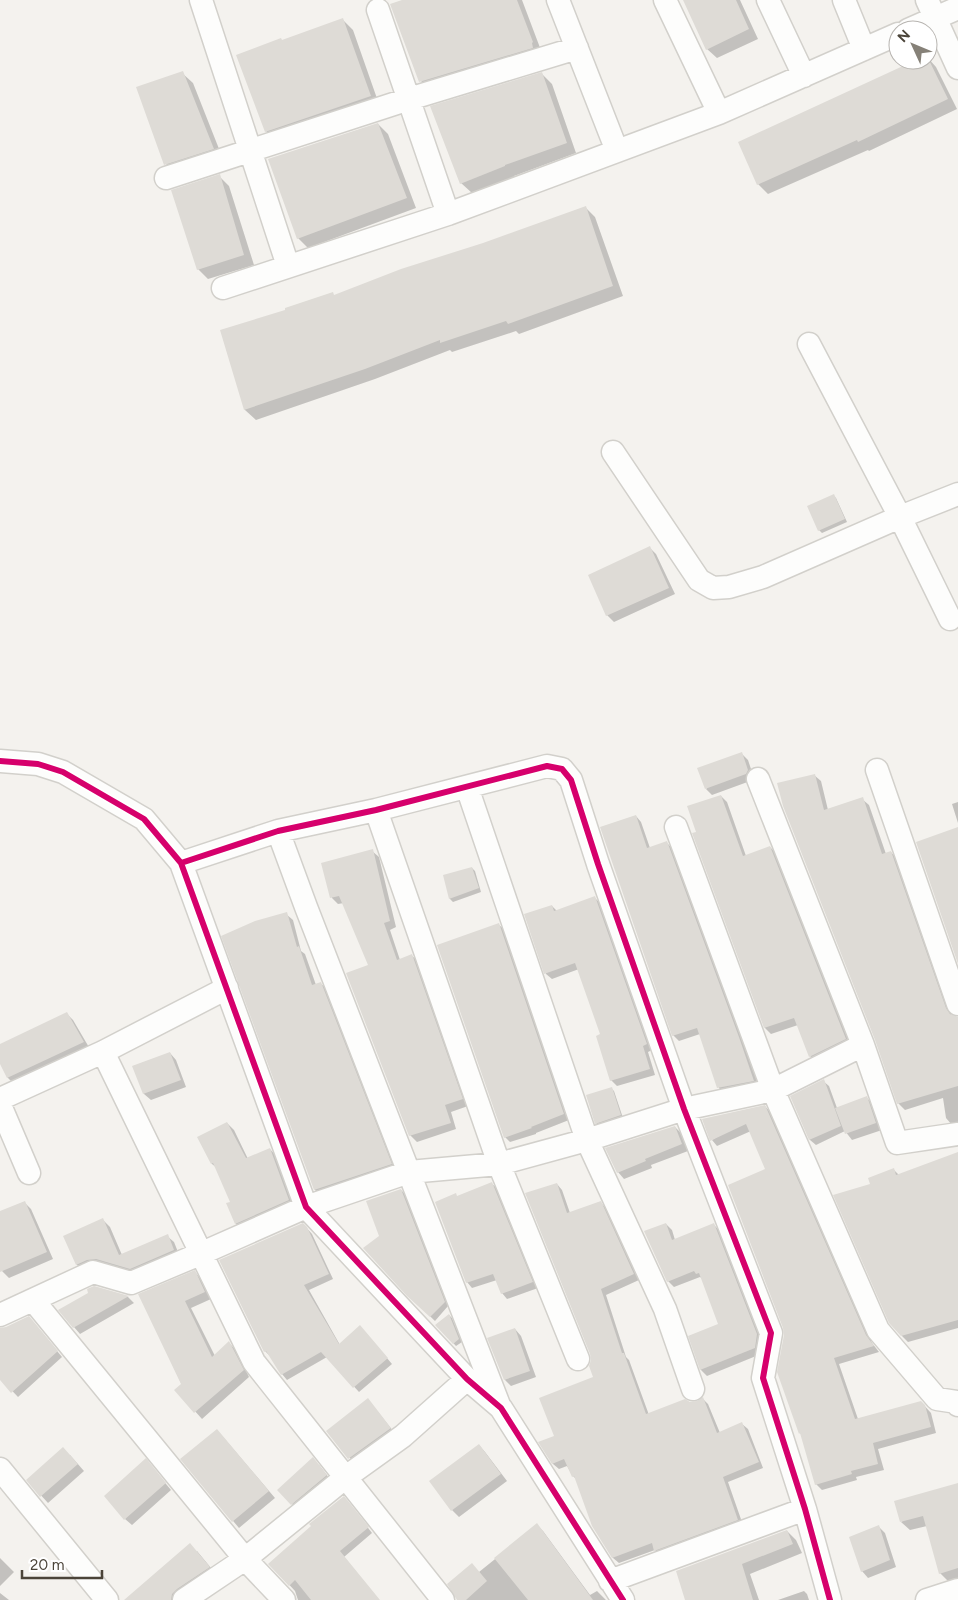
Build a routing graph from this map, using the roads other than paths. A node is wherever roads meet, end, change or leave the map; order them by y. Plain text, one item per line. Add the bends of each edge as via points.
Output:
1 (201, 0) edge
2 (558, 0) edge
3 (665, 0) edge
4 (768, 0) edge
5 (844, 0) edge
6 (958, 8) edge
7 (931, 9) edge
8 (378, 10) dead end
9 (919, 20) edge
10 (888, 38) edge
11 (577, 48) junction
12 (864, 49) junction
13 (958, 68) edge
14 (804, 76) junction
15 (409, 99) junction
16 (718, 113) junction
17 (250, 150) junction
18 (617, 151) junction
19 (166, 178) dead end
20 (448, 214) junction
21 (288, 266) junction
22 (223, 288) dead end
23 (809, 344) dead end
24 (614, 452) dead end
25 (958, 494) edge
26 (900, 516) junction
27 (950, 619) dead end
28 (0, 761) edge
29 (877, 770) dead end
30 (758, 779) dead end
31 (467, 787) junction
32 (376, 810) junction
33 (676, 827) dead end
34 (278, 832) junction
35 (181, 864) junction
36 (227, 988) junction
37 (958, 1004) edge
38 (863, 1045) junction
39 (103, 1052) junction
40 (773, 1090) junction
41 (0, 1099) edge
42 (0, 1105) edge
43 (684, 1108) junction
44 (958, 1134) edge
45 (587, 1140) junction
46 (500, 1164) junction
47 (29, 1172) dead end
48 (410, 1172) junction
49 (306, 1206) junction
50 (200, 1254) junction
51 (33, 1300) junction
52 (0, 1315) edge
53 (578, 1359) dead end
54 (467, 1379) junction
55 (693, 1389) dead end
56 (958, 1405) edge
57 (501, 1408) junction
58 (0, 1469) edge
59 (346, 1477) junction
60 (805, 1509) junction
61 (245, 1559) junction
62 (610, 1581) junction
63 (958, 1590) edge
64 (107, 1600) edge
65 (184, 1600) edge
66 (284, 1600) edge
67 (443, 1600) edge
68 (623, 1600) edge
69 (830, 1600) edge
70 (927, 1600) edge

1 - 17 street
2 - 11 street
3 - 16 street
4 - 14 street
5 - 12 street
6 - 7 street
7 - 9 street
7 - 13 street
8 - 15 street
10 - 12 street
11 - 15 street
11 - 18 street
12 - 14 street
14 - 16 street
15 - 17 street
15 - 20 street
16 - 18 street
17 - 19 street
17 - 21 street
18 - 20 street
20 - 21 street
21 - 22 street
23 - 26 street
24 - 26 street via 699,580 714,588 763,577
25 - 26 street
26 - 27 street
28 - 35 street via 38,764 63,772 144,819
29 - 37 street
30 - 38 street
31 - 32 street
31 - 43 street via 547,766 562,769 571,780
31 - 45 street
32 - 34 street
32 - 46 street
33 - 40 street
34 - 35 street
34 - 48 street
35 - 36 street
36 - 39 street
36 - 49 street
38 - 40 street
38 - 44 street via 897,1143
39 - 41 street
39 - 50 street
40 - 43 street
40 - 56 street via 878,1330 937,1399 957,1402
42 - 47 street
43 - 45 street
43 - 60 street via 771,1333 763,1378
45 - 46 street
45 - 55 street via 665,1309
46 - 48 street
46 - 53 street
48 - 49 street
48 - 57 street
49 - 50 street
49 - 54 street
50 - 51 street via 132,1282 93,1272
50 - 59 street via 254,1362
51 - 52 street
51 - 61 street
54 - 57 street
54 - 59 street via 403,1436
57 - 62 street
58 - 64 street
59 - 61 street
59 - 67 street
60 - 62 street
60 - 69 street
61 - 65 street
61 - 66 street
62 - 68 street
63 - 70 street

